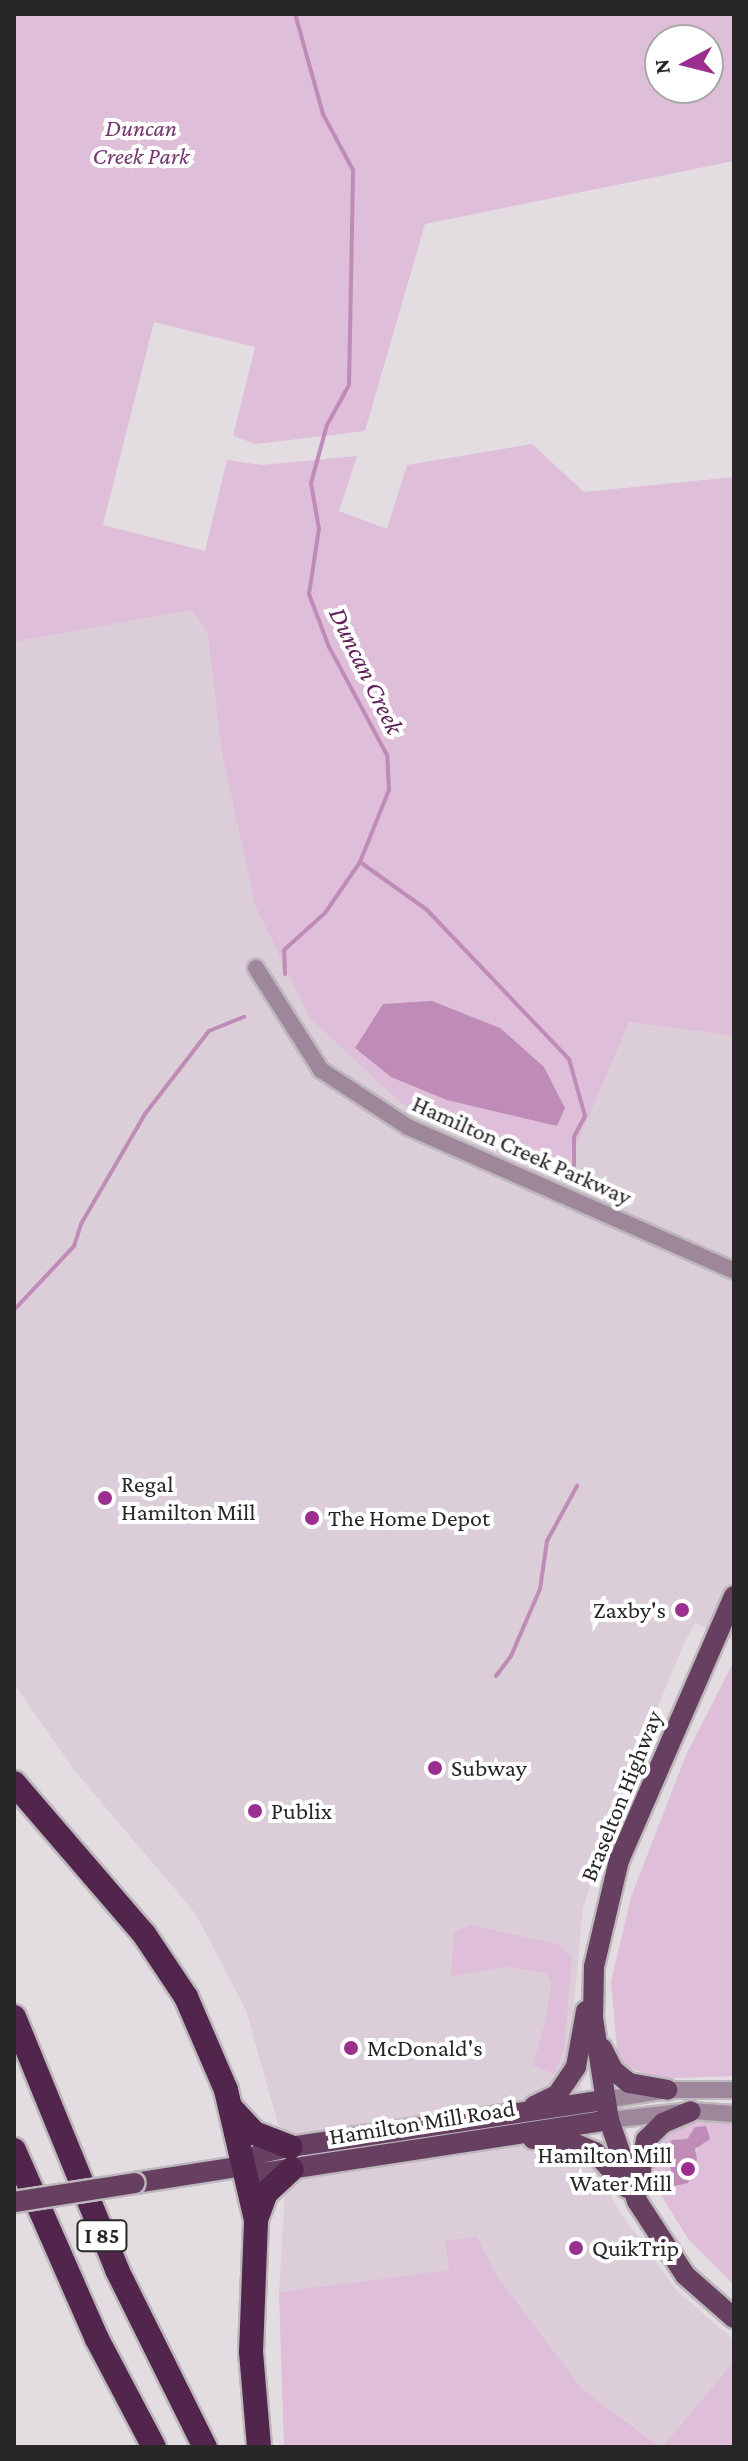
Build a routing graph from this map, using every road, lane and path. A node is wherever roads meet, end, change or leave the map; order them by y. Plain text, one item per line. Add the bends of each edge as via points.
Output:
1 (256, 968) dead end
2 (734, 1271) edge
3 (734, 1596) edge
4 (14, 1783) edge
5 (594, 1967) junction
6 (14, 2017) edge
7 (594, 2030) junction
8 (667, 2090) junction
9 (734, 2090) edge
10 (231, 2108) junction
11 (606, 2110) junction
12 (691, 2111) junction
13 (520, 2113) junction
14 (734, 2114) edge
15 (505, 2136) junction
16 (14, 2150) edge
17 (291, 2158) junction
18 (243, 2166) junction
19 (637, 2201) junction
20 (14, 2202) edge
21 (256, 2220) junction
22 (734, 2318) edge
23 (154, 2447) edge
24 (205, 2447) edge
25 (259, 2447) edge

1 - 2 street, Hamilton Creek Parkway via 321,1070 408,1127
3 - 5 main road, Braselton Highway via 629,1835 602,1921
4 - 10 highway via 144,1934 186,1997
5 - 7 main road, Braselton Highway
5 - 13 main road via 576,2067 557,2095
6 - 24 highway, I 85 via 117,2270
7 - 8 main road via 613,2070 629,2083
7 - 11 main road, Braselton Highway
8 - 9 street
8 - 11 street
10 - 17 highway via 254,2133
10 - 18 highway
11 - 12 street
11 - 13 main road, Hamilton Mill Road
11 - 15 main road, Hamilton Mill Road
11 - 19 main road, Braselton Highway
12 - 14 street
12 - 19 main road via 663,2123 646,2140
13 - 17 main road, Hamilton Mill Road
15 - 17 main road, Hamilton Mill Road
15 - 19 main road via 576,2144 595,2152
16 - 23 highway, I 85 via 84,2311
17 - 18 main road, Hamilton Mill Road via 261,2153
17 - 21 highway via 266,2193
18 - 20 main road, Hamilton Mill Road, bridge
18 - 21 highway
19 - 22 main road, Braselton Highway via 685,2275
21 - 25 highway via 251,2352

